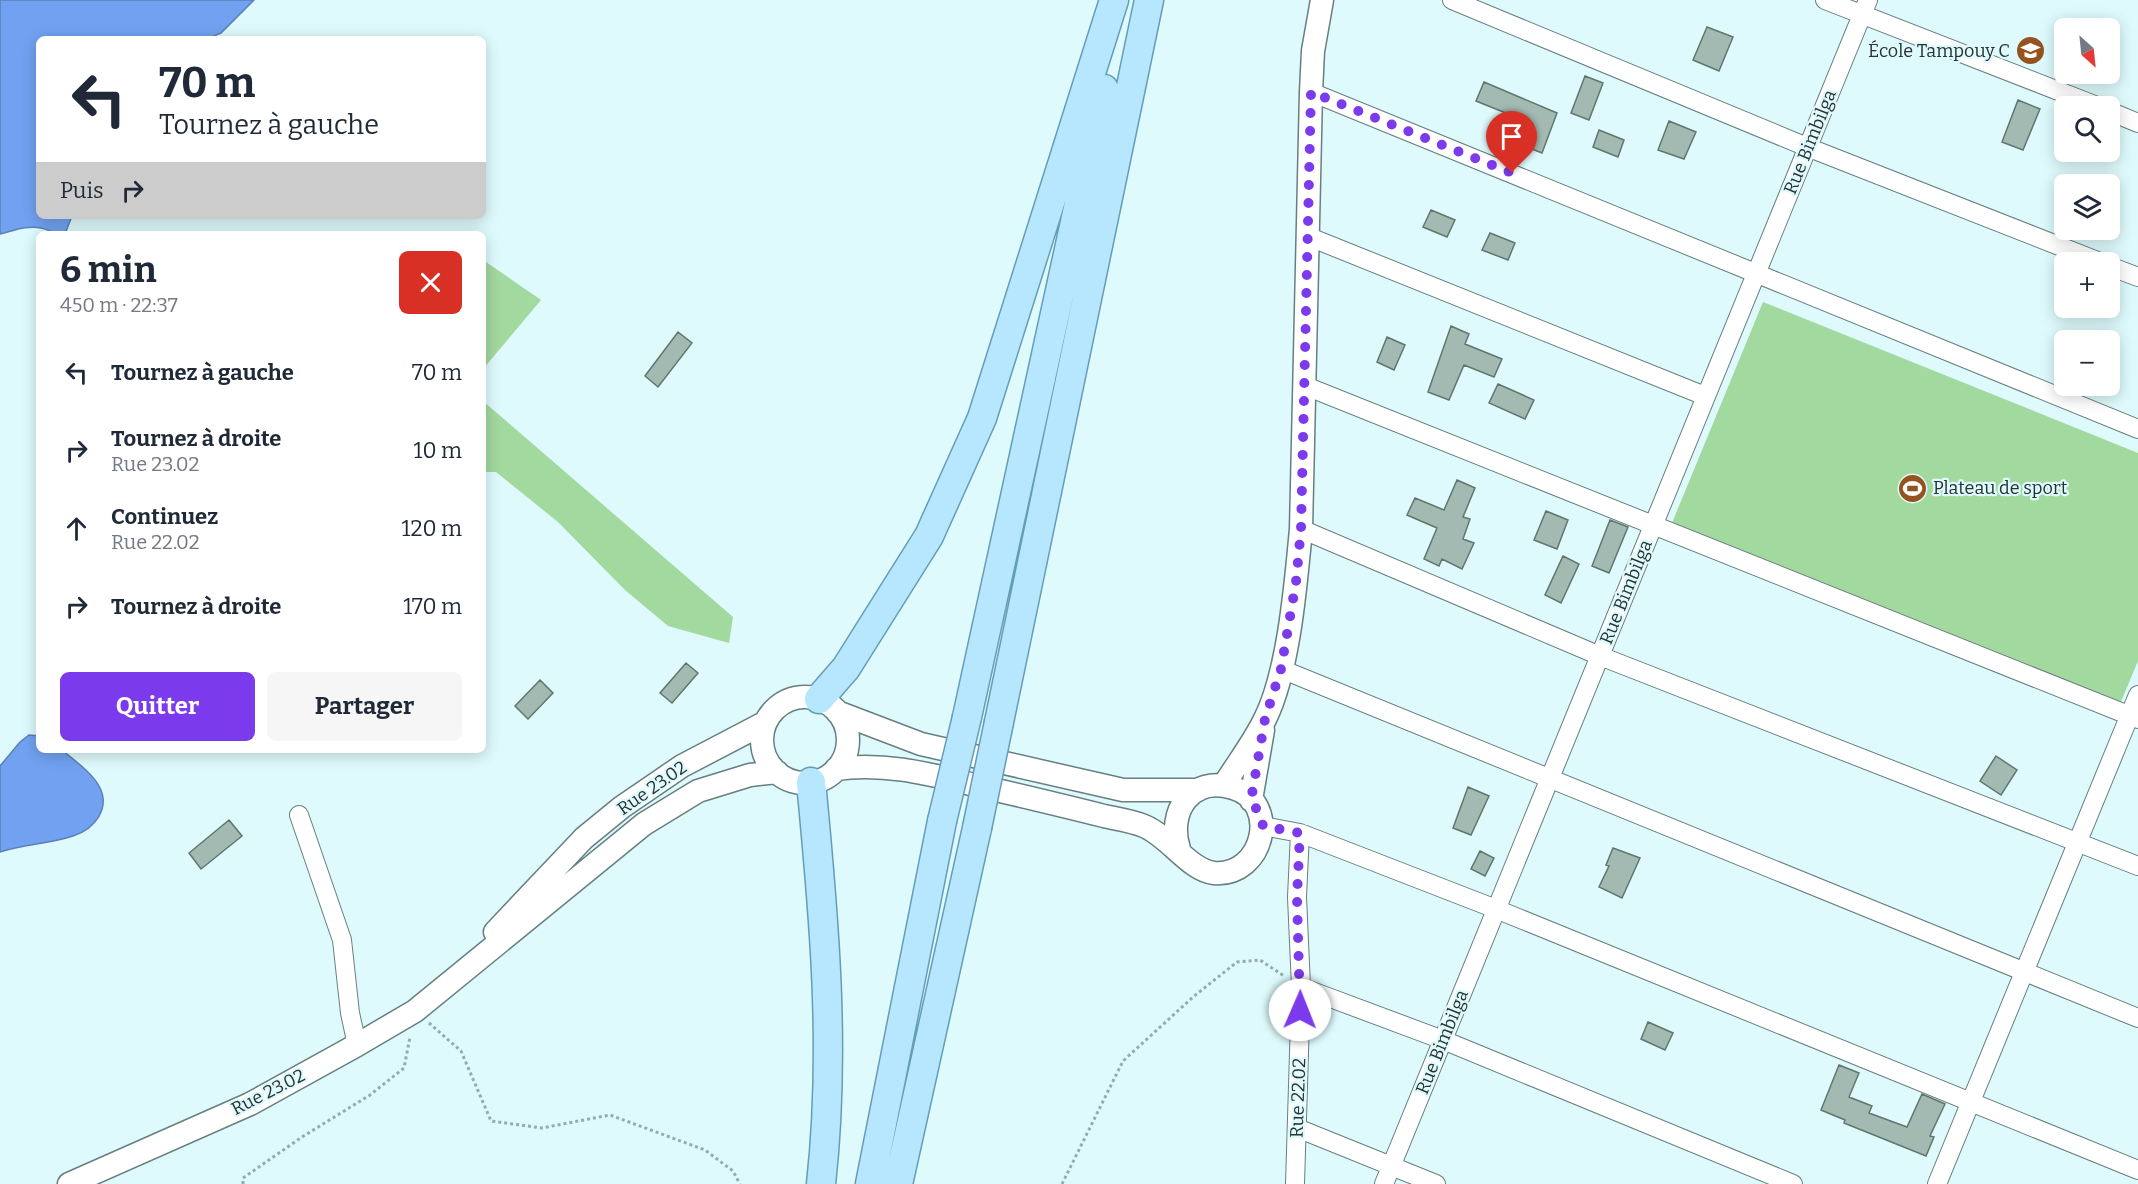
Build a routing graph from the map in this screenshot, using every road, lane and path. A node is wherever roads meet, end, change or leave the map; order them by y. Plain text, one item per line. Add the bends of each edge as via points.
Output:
1 (1114, 0) edge
2 (1121, 0) edge
3 (1149, 0) edge
4 (1322, 0) edge
5 (1452, 0) edge
6 (1825, 0) edge
7 (1865, 8) edge
8 (1311, 92) junction
9 (2073, 96) edge
10 (2120, 116) edge
11 (2138, 123) edge
12 (1807, 147) junction
13 (1307, 236) junction
14 (2075, 252) edge
15 (2120, 270) edge
16 (1756, 272) junction
17 (2138, 277) edge
18 (1303, 385) junction
19 (1705, 396) junction
20 (2138, 429) edge
21 (1652, 526) junction
22 (1301, 529) junction
23 (1600, 656) junction
24 (1281, 669) junction
25 (2138, 695) edge
26 (828, 706) junction
27 (2134, 718) edge
28 (1265, 719) junction
29 (766, 722) junction
30 (836, 769) junction
31 (777, 772) junction
32 (1550, 777) junction
33 (811, 782) junction
34 (1224, 785) junction
35 (1198, 790) junction
36 (1251, 800) junction
37 (299, 815) dead end
38 (1263, 826) junction
39 (1300, 833) junction
40 (2078, 842) junction
41 (1179, 849) junction
42 (2138, 866) edge
43 (1496, 909) junction
44 (2023, 973) junction
45 (454, 978) junction
46 (1301, 987) junction
47 (415, 1011) junction
48 (2138, 1018) edge
49 (1443, 1040) junction
50 (357, 1045) junction
51 (1971, 1103) junction
52 (1298, 1128) junction
53 (1391, 1166) junction
54 (2138, 1170) edge
55 (69, 1184) edge
56 (243, 1184) edge
57 (740, 1184) edge
58 (821, 1184) edge
59 (870, 1184) edge
60 (898, 1184) edge
61 (1062, 1184) edge
62 (1295, 1184) edge
63 (1384, 1184) edge
64 (1436, 1184) edge
65 (1794, 1184) edge
66 (1937, 1184) edge

1 - 26 main road via 982,418 929,536 846,668
2 - 59 main road, bridge via 942,821
3 - 60 main road, bridge via 977,828
4 - 8 street
5 - 12 street
6 - 7 street
7 - 9 street
7 - 12 street, Rue Bimbilga
8 - 13 street
8 - 16 street
10 - 11 street
12 - 14 street
12 - 16 street, Rue Bimbilga
13 - 18 street
13 - 19 street
15 - 17 street
16 - 19 street, Rue Bimbilga
16 - 20 street
18 - 21 street
18 - 22 street
19 - 21 street, Rue Bimbilga
21 - 23 street, Rue Bimbilga
21 - 27 street
22 - 23 street
22 - 24 street
23 - 32 street, Rue Bimbilga
23 - 40 street
24 - 28 street
24 - 32 street
25 - 27 street
26 - 29 street, Rue 23.02 via 806,697 792,699 779,705
26 - 30 street via 847,729 848,743
26 - 35 street, Rue 23.02 via 921,744 1123,790
27 - 40 street
28 - 34 street
28 - 36 street
29 - 31 street via 761,741 764,756
29 - 45 street, Rue 23.02 via 682,766 584,838
30 - 33 street
30 - 41 street via 861,766 918,772 1048,802 1143,825
31 - 33 street, Rue 23.02 via 797,782
31 - 45 street, Rue 23.02 via 750,775 698,791 644,824
32 - 43 street, Rue Bimbilga
32 - 44 street
33 - 58 main road via 829,1013 827,1134
34 - 35 street, Rue 23.02
34 - 36 street
35 - 41 street via 1187,798 1175,820 1174,836
36 - 38 street
37 - 50 street via 342,940
38 - 39 street
38 - 41 street via 1254,855 1230,872 1201,870
39 - 43 street
39 - 46 street, Rue 22.02 via 1297,897
40 - 42 street
40 - 44 street
43 - 49 street, Rue Bimbilga
43 - 51 street
44 - 48 street
44 - 51 street
45 - 47 street, Rue 23.02
46 - 49 street
46 - 52 street, Rue 22.02
46 - 61 path via 1260,960 1237,962 1192,997 1123,1060
47 - 50 street, Rue 23.02
47 - 56 path via 404,1068 243,1178
47 - 57 path via 461,1051 491,1121 542,1128 610,1115 705,1150 733,1171
49 - 53 street, Rue Bimbilga
49 - 65 street
50 - 55 street, Rue 23.02 via 250,1104
51 - 54 street
51 - 66 street
52 - 53 street
52 - 62 street, Rue 22.02
53 - 63 street, Rue Bimbilga
53 - 64 street

